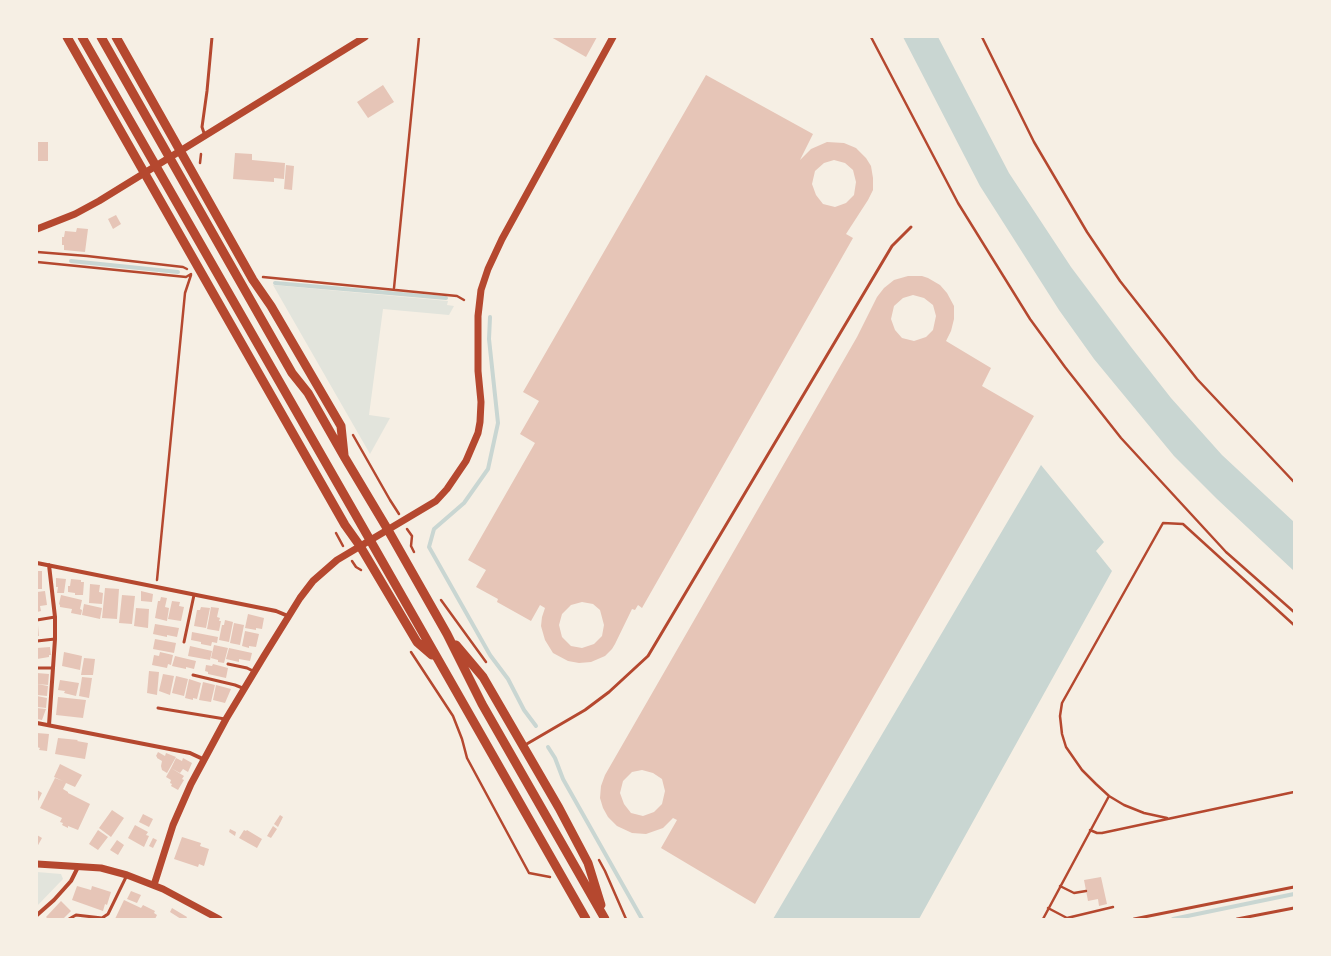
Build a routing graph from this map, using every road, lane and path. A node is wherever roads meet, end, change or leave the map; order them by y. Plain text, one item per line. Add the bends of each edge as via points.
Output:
1 (67, 37) edge
2 (82, 37) edge
3 (101, 37) edge
4 (116, 37) edge
5 (212, 37) edge
6 (365, 37) edge
7 (419, 37) edge
8 (614, 37) edge
9 (871, 37) edge
10 (982, 37) edge
11 (205, 136) junction
12 (181, 150) junction
13 (144, 173) junction
14 (911, 227) dead end
15 (37, 229) edge
16 (37, 252) edge
17 (37, 262) edge
18 (190, 279) dead end
19 (254, 280) junction
20 (394, 288) dead end
21 (464, 300) dead end
22 (345, 458) junction
23 (1294, 482) edge
24 (388, 530) junction
25 (412, 536) dead end
26 (370, 540) junction
27 (360, 546) junction
28 (415, 553) dead end
29 (37, 563) edge
30 (49, 566) junction
31 (356, 567) dead end
32 (365, 572) dead end
33 (156, 586) junction
34 (194, 594) junction
35 (438, 595) dead end
36 (1294, 612) edge
37 (288, 616) junction
38 (55, 617) junction
39 (37, 620) edge
40 (1294, 625) edge
41 (447, 634) junction
42 (55, 639) junction
43 (37, 642) edge
44 (184, 642) dead end
45 (410, 651) dead end
46 (437, 660) junction
47 (228, 664) dead end
48 (37, 668) edge
49 (54, 668) junction
50 (490, 668) dead end
51 (255, 672) junction
52 (193, 675) dead end
53 (245, 688) junction
54 (158, 708) dead end
55 (226, 719) junction
56 (37, 723) edge
57 (49, 725) junction
58 (523, 746) junction
59 (205, 760) junction
60 (1294, 792) edge
61 (1109, 796) junction
62 (1167, 818) junction
63 (1090, 830) junction
64 (37, 864) edge
65 (78, 867) junction
66 (126, 875) junction
67 (553, 883) dead end
68 (154, 885) junction
69 (1060, 886) junction
70 (1294, 887) edge
71 (1086, 891) dead end
72 (1113, 907) dead end
73 (1048, 908) junction
74 (1294, 908) edge
75 (37, 915) edge
76 (69, 919) edge
77 (219, 919) edge
78 (586, 919) edge
79 (605, 919) edge
80 (1042, 919) edge
81 (1134, 919) edge
82 (1237, 919) edge

1 - 13 highway
2 - 26 highway
3 - 22 highway via 292,373 308,393
4 - 12 highway
5 - 11 lane via 202,127
6 - 11 street
7 - 20 path
8 - 24 street via 502,239 488,269 481,290 478,316 481,402 478,433 472,448 456,476 436,501
9 - 36 path via 958,203 1030,319 1065,367 1121,438 1226,552
10 - 23 path via 1034,142 1087,232 1120,281 1197,379
11 - 12 street
12 - 13 street
12 - 19 highway
13 - 15 street via 75,214
13 - 27 highway via 345,525
14 - 58 lane via 892,246 648,656 585,710
16 - 17 path via 183,267 192,272 186,277
18 - 33 path via 185,293
19 - 21 path via 262,277 279,278 457,296
19 - 22 highway via 342,426
22 - 24 highway
24 - 26 street
24 - 41 highway
25 - 28 path via 411,546
26 - 27 street
26 - 46 highway
27 - 37 street via 313,581
27 - 46 highway via 417,642
29 - 30 street
30 - 33 street
30 - 38 street
31 - 32 path
33 - 34 street
34 - 37 street via 276,611
34 - 44 lane
35 - 50 path
37 - 51 street
38 - 39 lane
38 - 42 street
40 - 61 path via 1183,524 1162,522 1062,703 1060,716 1066,747 1082,770
41 - 58 highway via 483,677
41 - 79 highway via 482,704
42 - 43 lane
42 - 49 street
45 - 67 path via 453,716 467,758 529,873 550,877
46 - 78 highway
47 - 51 lane
48 - 49 lane
49 - 57 street
51 - 53 street
52 - 53 lane
53 - 55 street
54 - 55 lane
55 - 59 street
56 - 57 street
57 - 59 street via 190,753
58 - 79 highway via 588,863
59 - 68 street via 173,825
60 - 62 path
61 - 62 path via 1144,813
61 - 63 path
62 - 63 path via 1102,833
63 - 69 path
64 - 65 street
65 - 66 street via 101,868
65 - 75 street via 71,881
66 - 68 street
66 - 76 lane via 108,914 102,918 76,915
68 - 77 street
69 - 71 path via 1074,893
69 - 73 path
70 - 81 lane
72 - 73 path via 1067,918
73 - 80 path
74 - 82 lane

